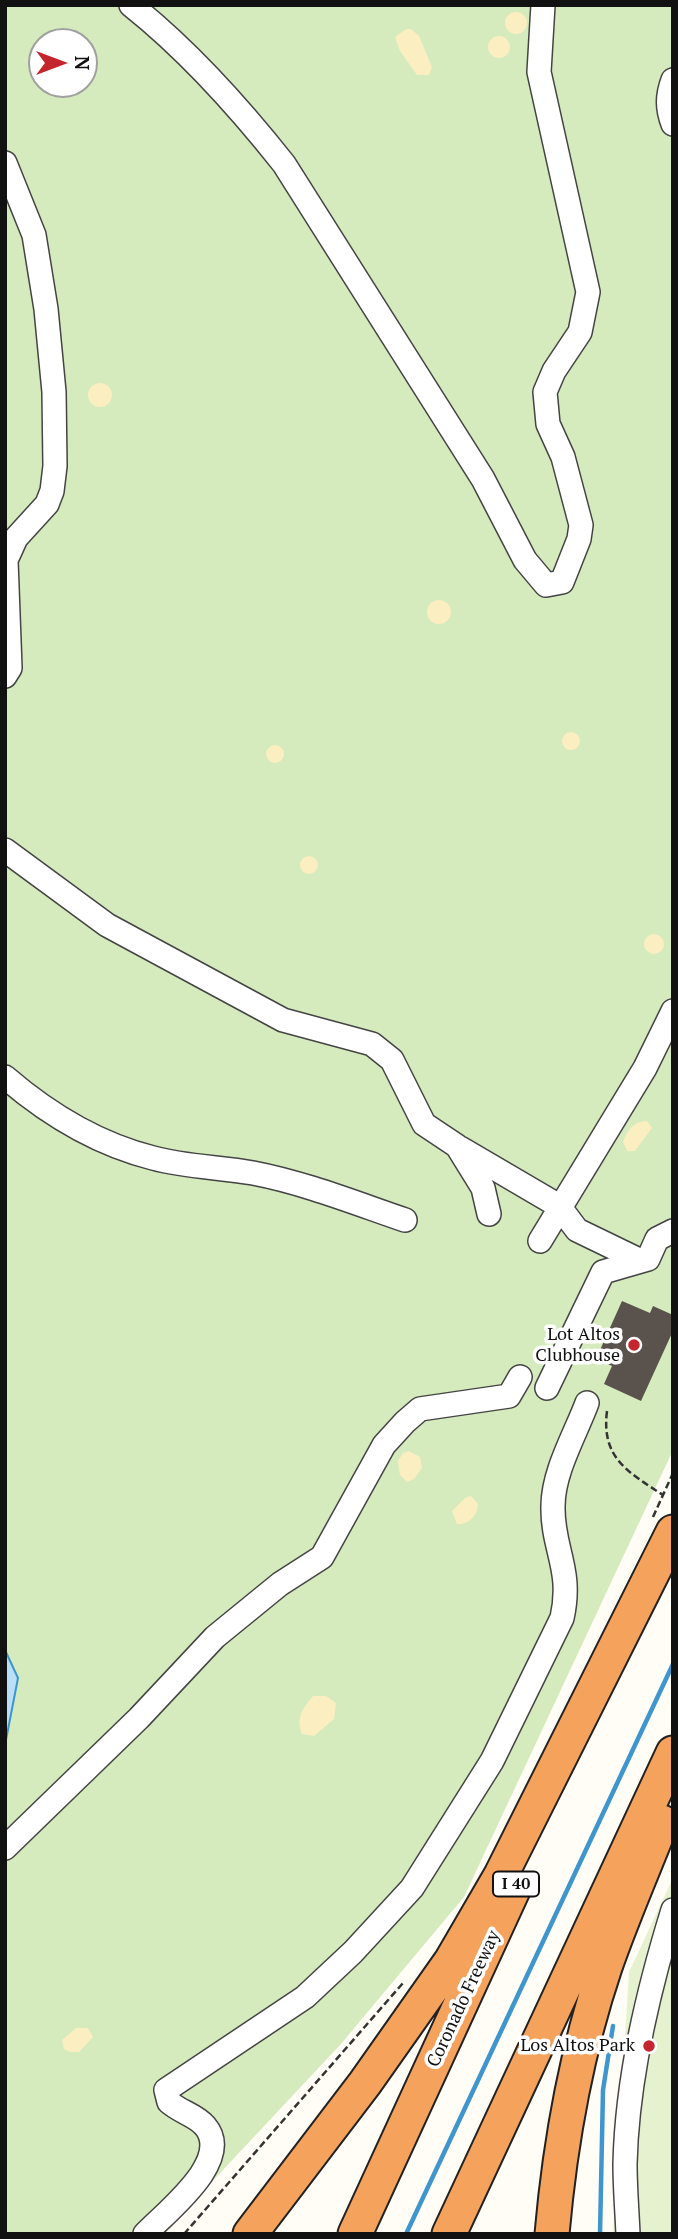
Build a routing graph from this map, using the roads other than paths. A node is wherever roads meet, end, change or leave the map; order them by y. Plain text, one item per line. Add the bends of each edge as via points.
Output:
1 (131, 5) edge
2 (543, 5) edge
3 (673, 80) edge
4 (673, 124) edge
5 (5, 163) edge
6 (5, 676) edge
7 (5, 850) edge
8 (673, 1011) edge
9 (5, 1077) edge
10 (457, 1146) junction
11 (559, 1206) junction
12 (489, 1214) dead end
13 (405, 1220) dead end
14 (673, 1231) edge
15 (540, 1241) dead end
16 (641, 1261) junction
17 (520, 1377) dead end
18 (547, 1388) dead end
19 (597, 1407) road end
20 (666, 1528) edge
21 (673, 1753) edge
22 (673, 1794) edge
23 (5, 1848) edge
24 (673, 1910) edge
25 (145, 2234) edge
26 (250, 2234) edge
27 (355, 2234) edge
28 (449, 2234) edge
29 (552, 2234) edge
30 (628, 2234) edge

1 - 2 lane via 187,54 284,164 483,479 525,560 546,585 562,582 580,525 563,457 548,424 545,392 580,332 588,292 540,72
3 - 4 lane via 668,93
5 - 6 lane via 34,235 54,392 55,466 47,504 16,538 6,560 10,668
7 - 10 lane via 107,925 283,1020 372,1044 392,1060 424,1124
8 - 11 lane via 645,1068
9 - 13 lane via 41,1108 97,1138 141,1154 252,1173
10 - 11 lane
10 - 12 lane via 482,1188
11 - 15 lane
11 - 16 lane via 577,1230
14 - 16 lane via 657,1239 648,1259
16 - 18 lane via 603,1272
17 - 23 lane via 509,1396 420,1409 405,1422 384,1445 322,1557 280,1584 215,1637
19 - 25 lane via 557,1480 552,1507 568,1594 562,1618 492,1761 412,1888 353,1952 305,1997 166,2090 169,2102 206,2127 214,2143 204,2172
20 - 26 highway via 501,1875 450,1961 365,2083
20 - 27 highway, Coronado Freeway / I 40 via 474,1978
21 - 28 highway
22 - 29 highway via 605,1968 591,2018 559,2157
24 - 30 lane via 651,1984 636,2065 625,2163

